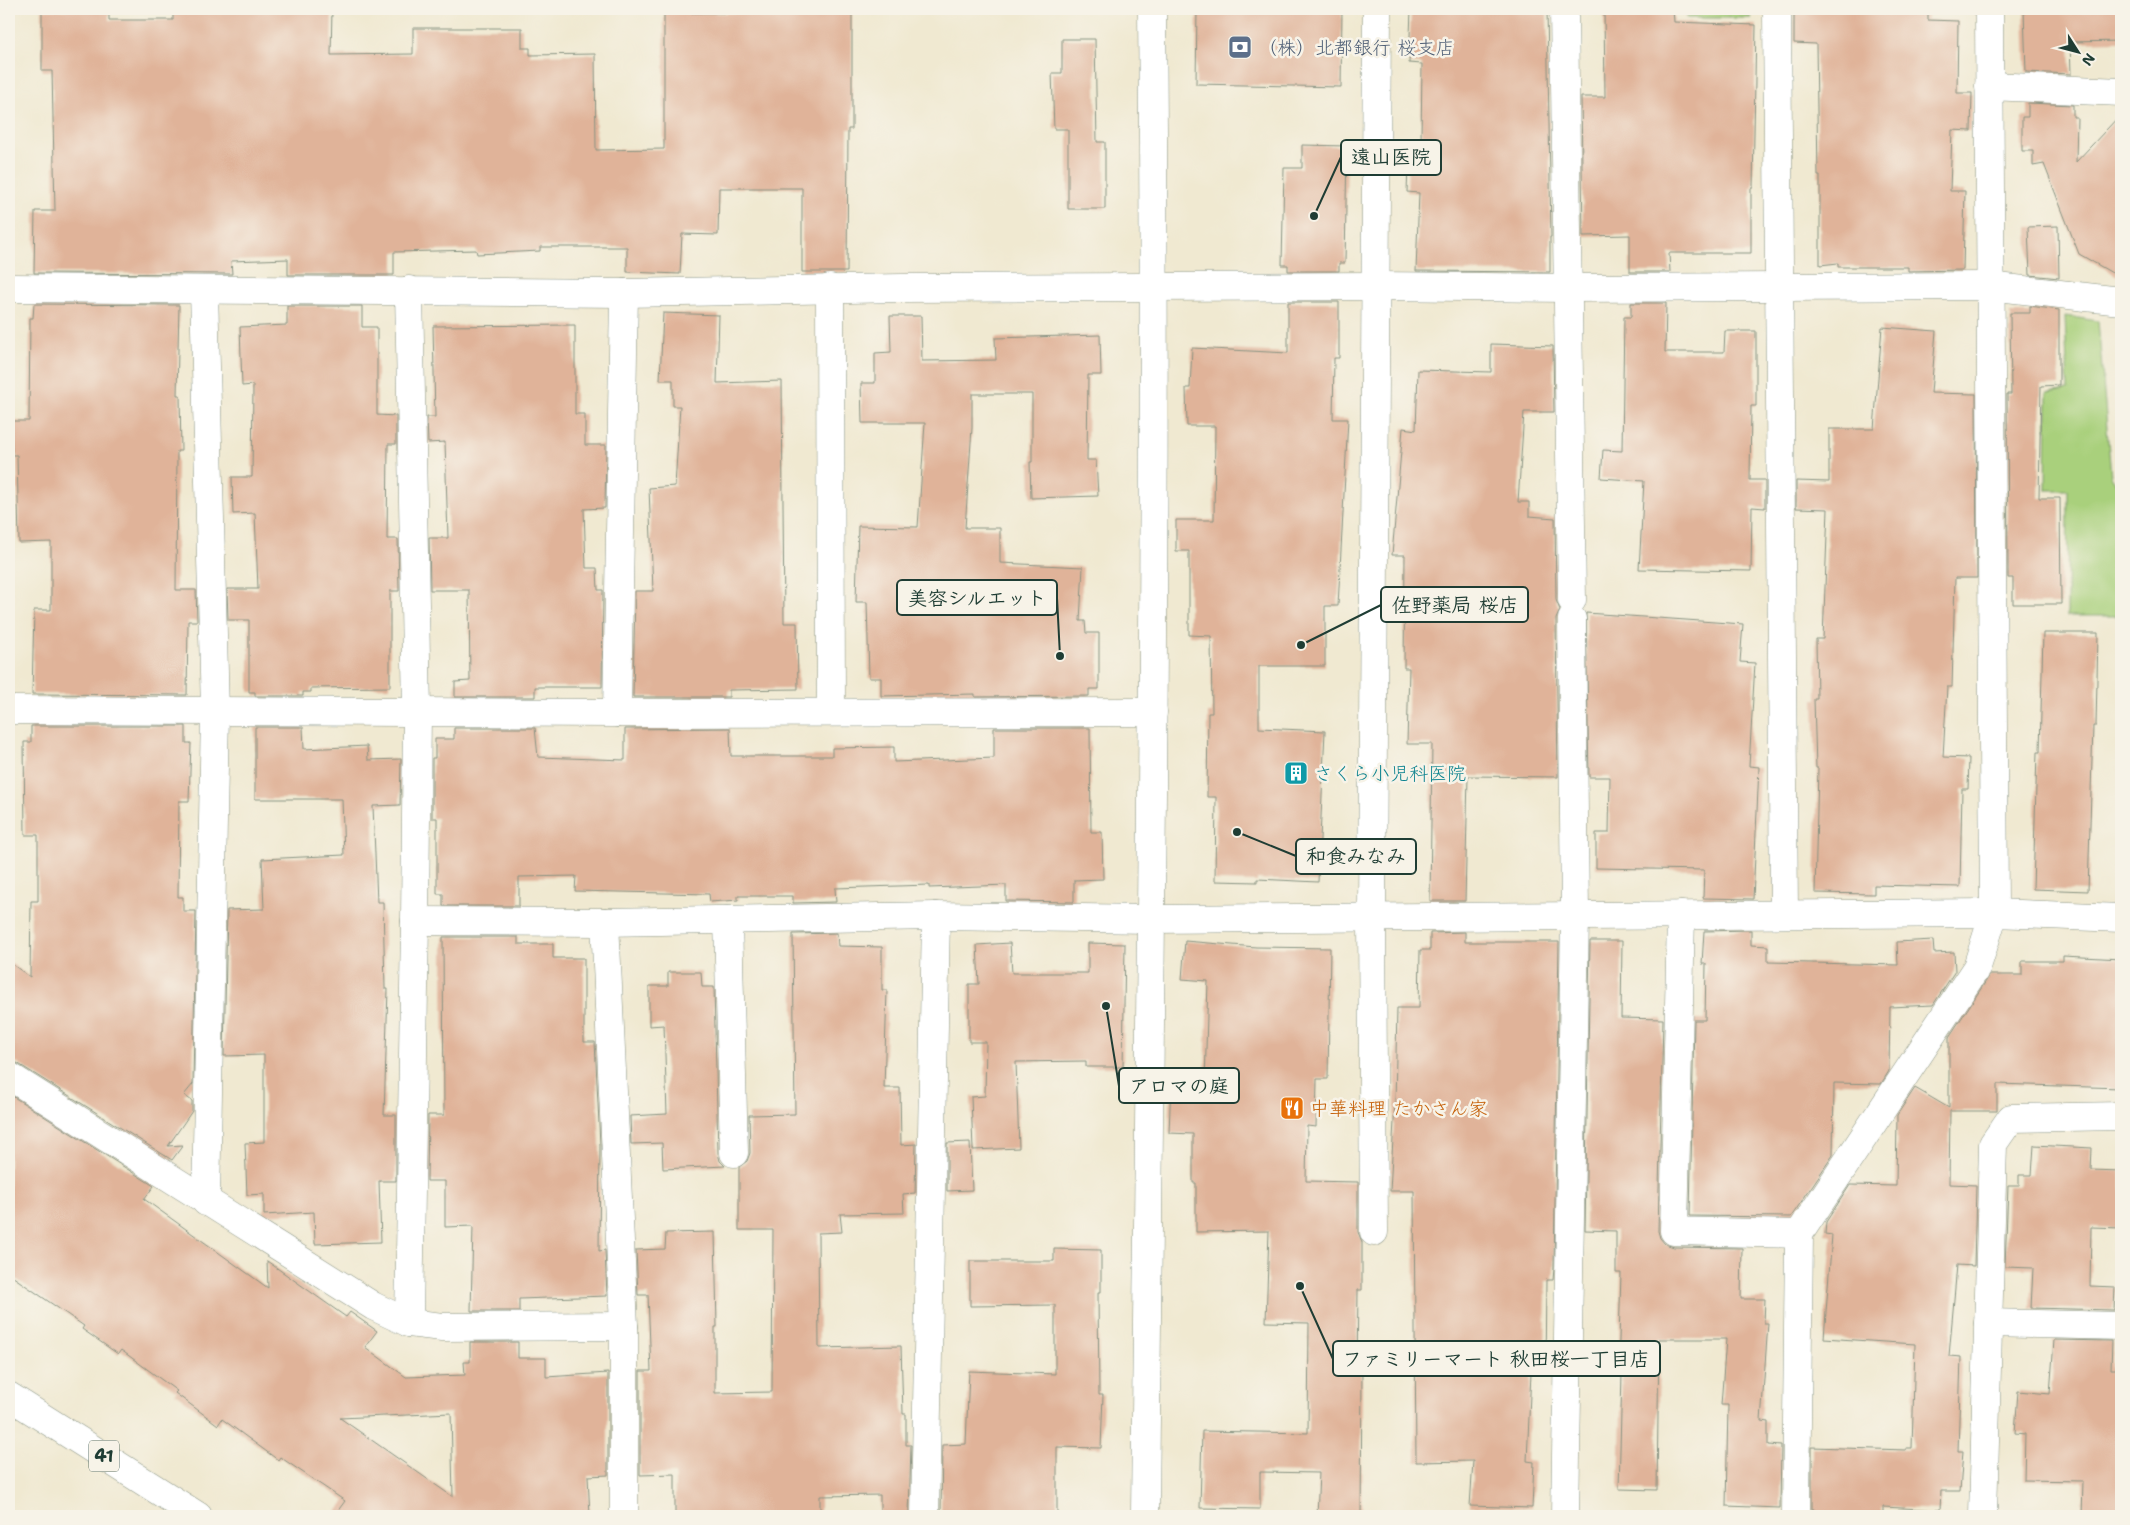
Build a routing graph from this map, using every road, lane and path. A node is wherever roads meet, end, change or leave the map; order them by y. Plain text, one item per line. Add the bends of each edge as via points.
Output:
1 (1152, 9) edge
2 (1377, 9) edge
3 (1564, 9) edge
4 (1777, 9) edge
5 (1989, 9) edge
6 (1989, 86) junction
7 (2121, 92) edge
8 (1155, 286) junction
9 (1376, 286) junction
10 (1779, 286) junction
11 (1989, 286) junction
12 (9, 288) edge
13 (830, 288) junction
14 (1568, 288) junction
15 (204, 290) junction
16 (409, 290) junction
17 (624, 293) junction
18 (2121, 301) edge
19 (9, 710) edge
20 (215, 711) junction
21 (416, 711) junction
22 (831, 711) junction
23 (617, 712) junction
24 (1153, 712) junction
25 (1994, 913) junction
26 (1784, 914) junction
27 (1681, 915) junction
28 (936, 916) junction
29 (1575, 916) junction
30 (1372, 918) junction
31 (2121, 918) edge
32 (1151, 919) junction
33 (728, 920) junction
34 (415, 921) junction
35 (605, 922) junction
36 (9, 1076) edge
37 (2121, 1116) edge
38 (734, 1152) dead end
39 (206, 1202) junction
40 (1374, 1232) dead end
41 (1799, 1234) junction
42 (409, 1323) junction
43 (1988, 1323) junction
44 (624, 1326) junction
45 (2121, 1326) edge
46 (9, 1396) edge
47 (198, 1516) edge
48 (624, 1516) edge
49 (925, 1516) edge
50 (1145, 1516) edge
51 (1564, 1516) edge
52 (1796, 1516) edge
53 (1983, 1516) edge

1 - 8 street
2 - 9 street
3 - 14 street
4 - 10 street
5 - 6 street
6 - 7 street
6 - 11 street
8 - 9 street
8 - 13 street
8 - 24 street
9 - 14 street
9 - 30 street
10 - 11 street
10 - 14 street
10 - 26 street
11 - 18 street
11 - 25 street
12 - 15 street
13 - 17 street
13 - 22 street
14 - 29 street
15 - 16 street
15 - 20 street
16 - 17 street
16 - 21 street
17 - 23 street
19 - 20 street
20 - 21 street
20 - 39 street
21 - 23 street
21 - 34 street
22 - 23 street
22 - 24 street
24 - 32 street
25 - 26 street
25 - 31 street
25 - 41 street via 1977,967
26 - 27 street
27 - 29 street
27 - 41 street via 1674,1231
28 - 32 street
28 - 33 street
28 - 49 street
29 - 30 street
29 - 51 street
30 - 32 street
30 - 40 street
32 - 50 street
33 - 35 street
33 - 38 street
34 - 35 street
34 - 42 street
35 - 44 street
36 - 39 street
37 - 43 street via 2011,1118 1993,1144
39 - 42 street via 373,1306
41 - 52 street
42 - 44 street via 442,1327
43 - 45 street
43 - 53 street
44 - 48 street
46 - 47 street, 41

